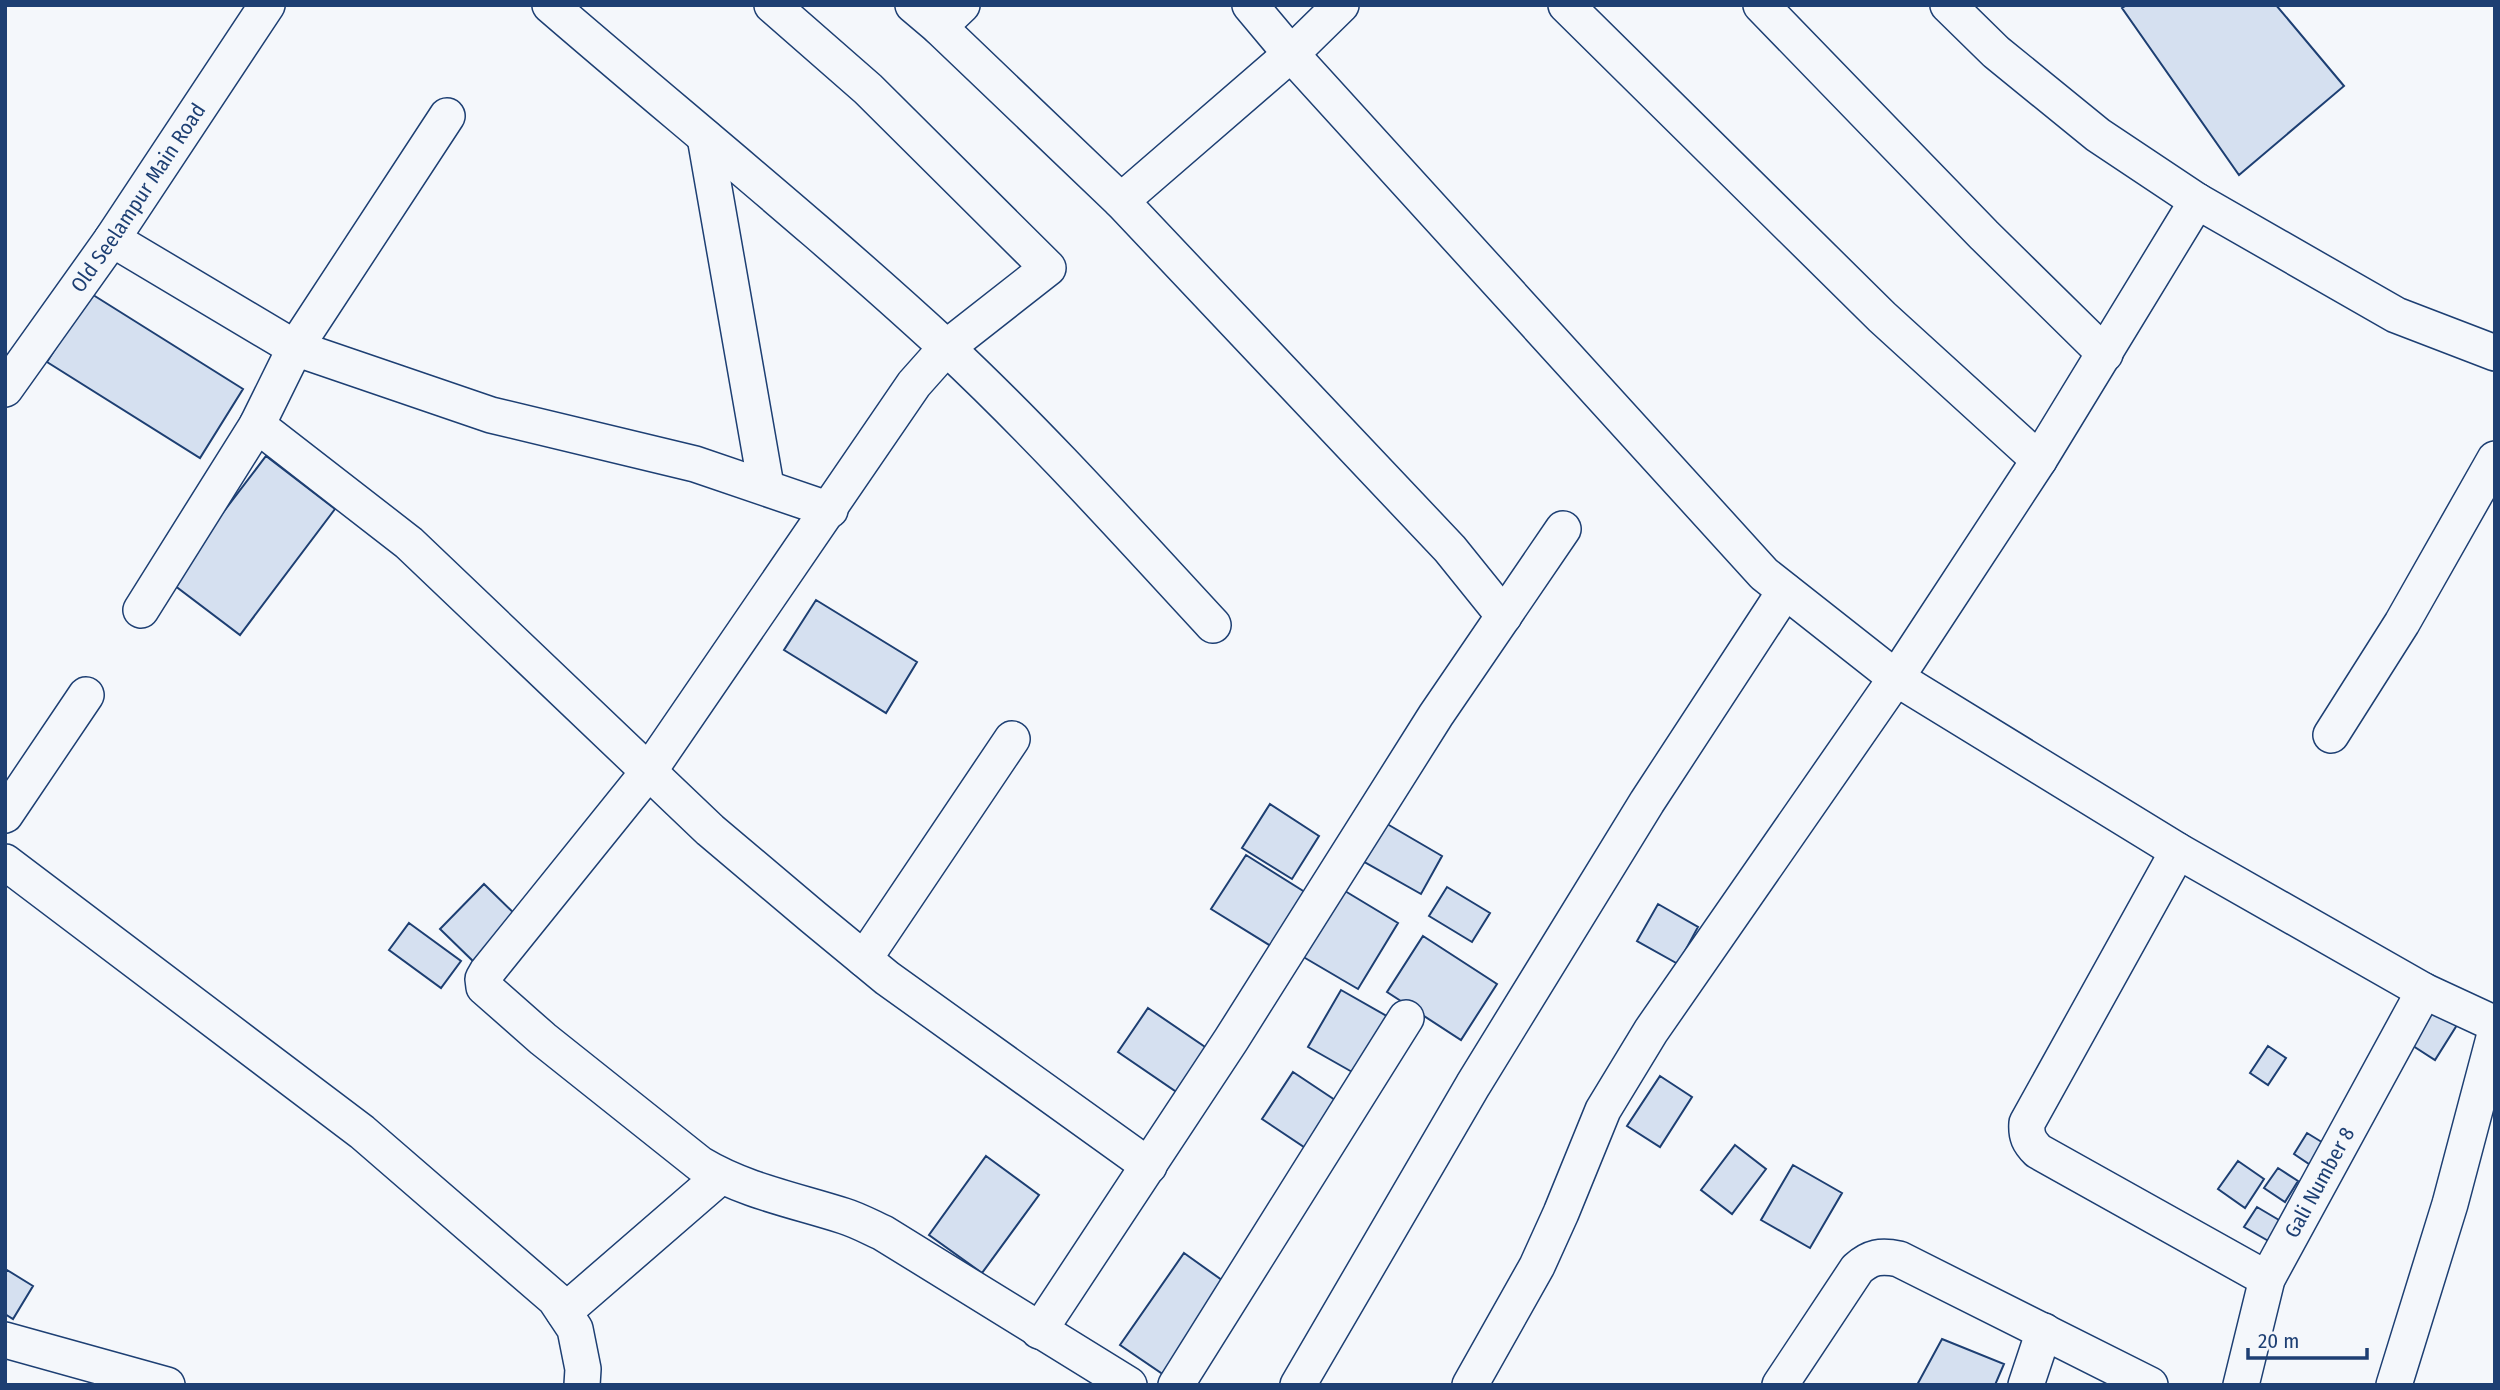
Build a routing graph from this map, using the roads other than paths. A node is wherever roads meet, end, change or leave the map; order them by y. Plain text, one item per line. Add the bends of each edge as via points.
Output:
1 (267, 5) edge
2 (550, 5) edge
3 (772, 5) edge
4 (1250, 5) edge
5 (1341, 5) edge
6 (1566, 5) edge
7 (1761, 5) edge
8 (1948, 5) edge
9 (938, 13) edge
10 (1291, 54) junction
11 (447, 116) dead end
12 (705, 137) junction
13 (1121, 201) junction
14 (2197, 201) junction
15 (112, 239) junction
16 (295, 348) junction
17 (947, 348) junction
18 (2495, 353) edge
19 (2105, 354) junction
20 (5, 389) edge
21 (257, 425) junction
22 (2495, 459) edge
23 (2039, 460) junction
24 (766, 486) junction
25 (830, 510) junction
26 (1563, 529) dead end
27 (1785, 592) junction
28 (141, 610) dead end
29 (1504, 616) junction
30 (1213, 625) dead end
31 (1896, 678) junction
32 (86, 695) dead end
33 (2331, 735) dead end
34 (1012, 739) dead end
35 (649, 771) junction
36 (5, 815) edge
37 (2178, 851) junction
38 (5, 862) edge
39 (864, 959) junction
40 (2424, 991) junction
41 (1406, 1018) dead end
42 (2495, 1024) edge
43 (2495, 1034) edge
44 (1149, 1166) junction
45 (721, 1176) junction
46 (2267, 1279) junction
47 (564, 1312) junction
48 (1039, 1331) junction
49 (2044, 1331) junction
50 (5, 1340) edge
51 (167, 1385) edge
52 (582, 1385) edge
53 (1129, 1385) edge
54 (1176, 1385) edge
55 (1298, 1385) edge
56 (1469, 1385) edge
57 (1780, 1385) edge
58 (2026, 1385) edge
59 (2150, 1385) edge
60 (2241, 1385) edge
61 (2394, 1385) edge

1 - 15 street, Old Seelampur Main Road
2 - 12 street
3 - 17 street via 869,89 1048,268
4 - 10 street
5 - 10 street
6 - 23 street via 1882,317
7 - 19 street
8 - 14 street via 1996,52 2098,135
9 - 13 street
10 - 13 street
10 - 27 street
11 - 16 street
12 - 17 street
12 - 24 street
13 - 29 street via 1450,549
14 - 18 street via 2396,315
14 - 19 street
15 - 16 street
15 - 20 street, Old Seelampur Main Road
16 - 21 street
16 - 24 street via 491,415 695,464
17 - 25 street via 899,402
17 - 30 street via 1067,466
19 - 23 street
21 - 28 street
21 - 35 street via 409,542
22 - 33 street via 2402,623
23 - 31 street
24 - 25 street
25 - 35 street
26 - 29 street
27 - 31 street
27 - 55 street via 1639,814 1473,1085
29 - 44 street
31 - 37 street
31 - 56 street via 1623,1075 1603,1110 1536,1266
32 - 36 street
34 - 39 street
35 - 39 street via 710,830
35 - 45 street via 486,972 484,987 564,1056
37 - 40 street
37 - 46 street via 2027,1124 2026,1135 2038,1151
38 - 47 street via 362,1132 555,1299
39 - 44 street
40 - 42 street
40 - 46 street, Gali Number 8
41 - 54 street
43 - 61 street via 2450,1204
44 - 48 street
45 - 47 street
45 - 48 street via 883,1233
46 - 60 street, Gali Number 8
47 - 52 street via 575,1329
48 - 53 street
49 - 57 street via 1899,1259 1868,1259
49 - 58 street
49 - 59 street
50 - 51 street

